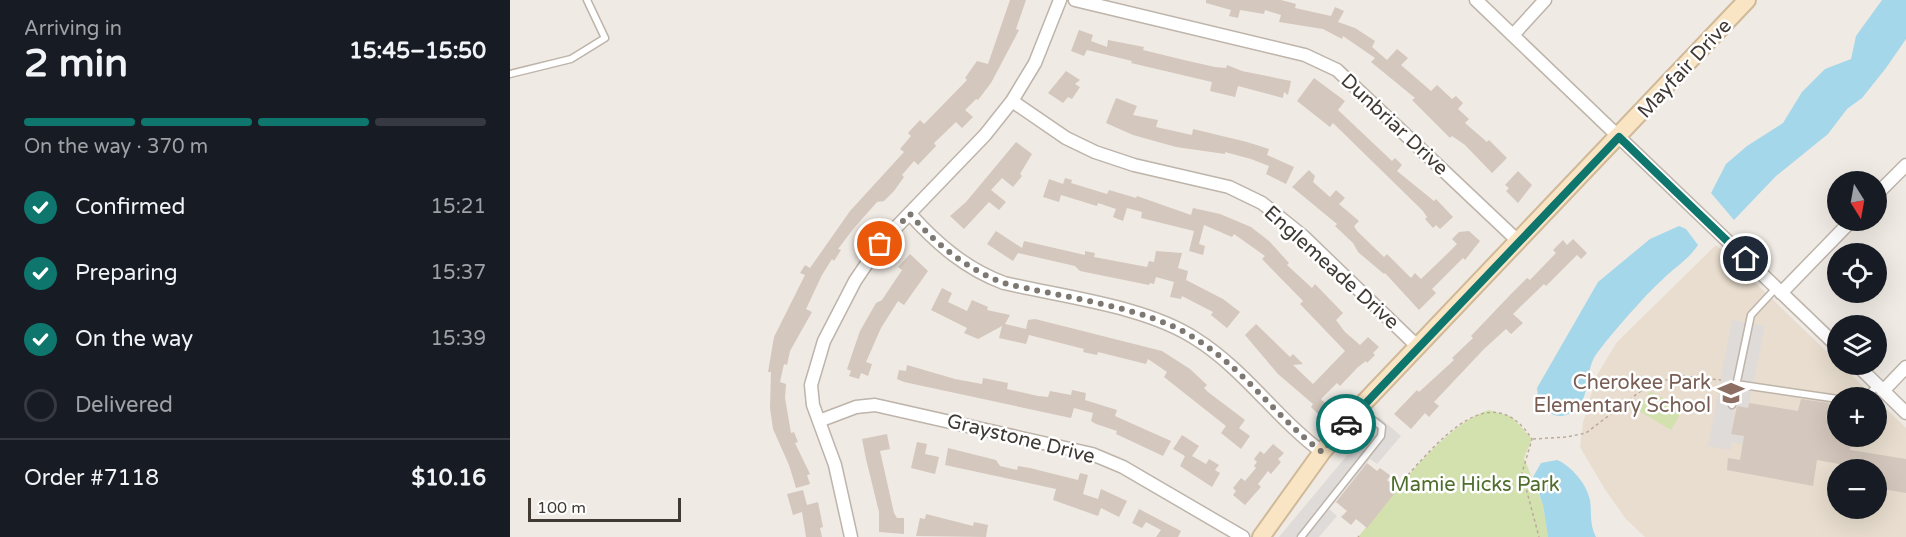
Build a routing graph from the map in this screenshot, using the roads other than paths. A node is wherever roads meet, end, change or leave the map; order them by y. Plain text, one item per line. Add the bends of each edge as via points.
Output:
1 (587, 0) edge
2 (1060, 0) edge
3 (1075, 0) edge
4 (1476, 0) edge
5 (1545, 0) edge
6 (1747, 0) edge
7 (1513, 36) junction
8 (510, 74) edge
9 (1012, 101) junction
10 (1619, 137) junction
11 (1906, 165) edge
12 (1887, 184) edge
13 (910, 214) junction
14 (1840, 231) edge
15 (1519, 242) junction
16 (1778, 290) junction
17 (1827, 337) edge
18 (1417, 346) junction
19 (1906, 367) edge
20 (1867, 375) edge
21 (1736, 384) junction
22 (1879, 387) edge
23 (1881, 387) edge
24 (1887, 395) edge
25 (1827, 397) edge
26 (1732, 405) dead end
27 (1359, 408) junction
28 (1906, 413) edge
29 (819, 421) junction
30 (1322, 452) junction
31 (850, 537) edge
32 (1243, 537) edge
33 (1261, 537) edge
34 (1300, 537) edge

1 - 8 lane via 605,38 572,59
2 - 9 street via 1035,63
3 - 15 street, Dunbriar Drive via 1305,55 1337,70
4 - 7 street
5 - 7 street
6 - 10 street, Mayfair Drive
7 - 10 street
9 - 13 street via 986,135
9 - 18 street, Englemeade Drive via 1066,138 1095,152 1229,187 1262,202
10 - 15 street, Mayfair Drive
10 - 16 street
11 - 12 street
13 - 29 street via 864,266 824,341 811,385
13 - 30 street via 952,255 985,276 1146,316 1187,333 1211,350
14 - 16 street
15 - 18 street, Mayfair Drive
16 - 17 street
16 - 21 lane via 1751,315
18 - 27 street, Mayfair Drive
19 - 23 street
20 - 22 street
21 - 25 lane
21 - 26 lane
24 - 28 street
27 - 30 street, Mayfair Drive
27 - 34 lane via 1382,428 1381,436
29 - 31 street via 840,481
29 - 32 street, Graystone Drive via 856,407 875,405 1085,452 1123,467
30 - 33 street, Mayfair Drive

